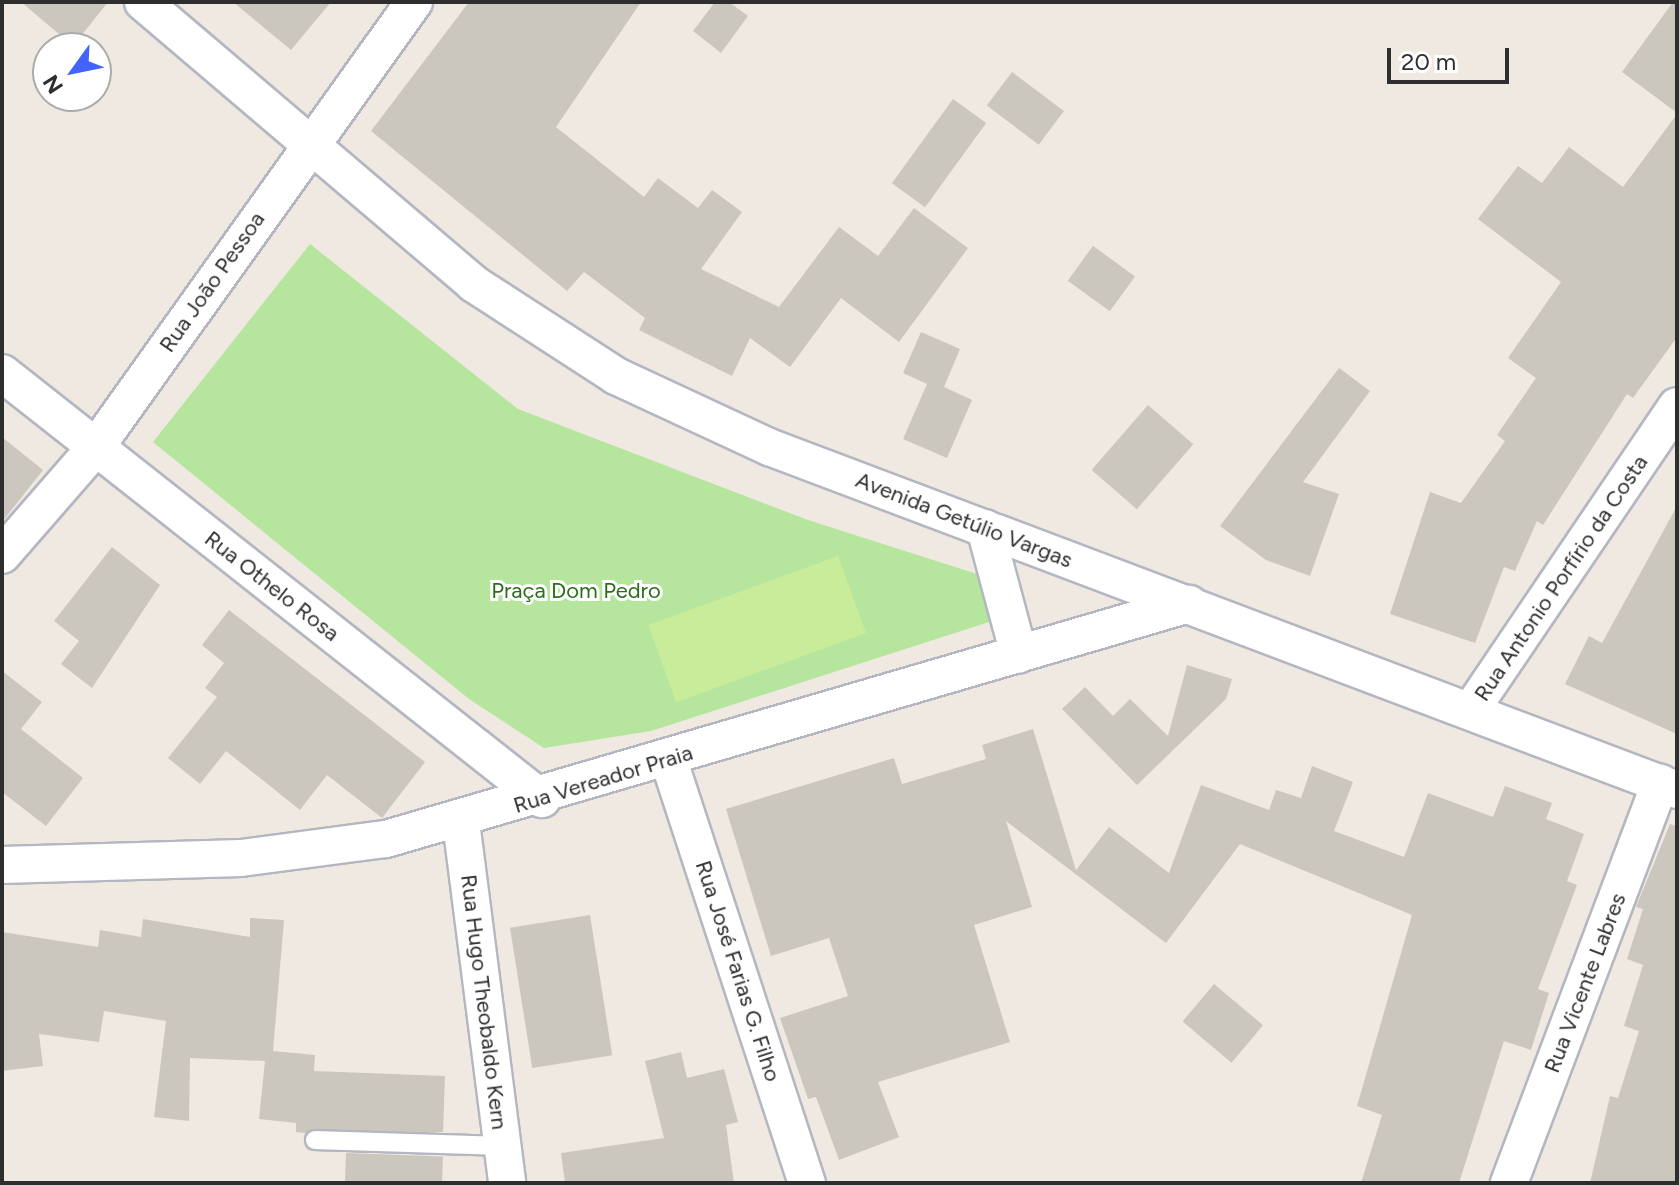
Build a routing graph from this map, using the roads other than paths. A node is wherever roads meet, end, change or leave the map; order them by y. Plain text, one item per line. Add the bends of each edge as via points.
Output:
1 (143, 2) edge
2 (414, 2) edge
3 (312, 140) junction
4 (2, 373) edge
5 (1677, 406) edge
6 (96, 447) junction
7 (985, 528) junction
8 (2, 555) edge
9 (1189, 604) junction
10 (1019, 655) junction
11 (1471, 710) junction
12 (668, 758) junction
13 (1668, 787) edge
14 (542, 799) junction
15 (461, 822) junction
16 (2, 865) edge
17 (315, 1140) dead end
18 (503, 1146) junction
19 (507, 1183) edge
20 (807, 1183) edge
21 (1509, 1183) edge

1 - 3 street, Avenida Getúlio Vargas
2 - 3 street, Rua João Pessoa
3 - 6 street, Rua João Pessoa
3 - 7 street, Avenida Getúlio Vargas via 474,284 616,376 769,447
4 - 6 street, Rua Othelo Rosa
5 - 11 street, Rua Antonio Porfírio da Costa
6 - 8 street, Rua João Pessoa
6 - 14 street, Rua Othelo Rosa
7 - 9 street, Avenida Getúlio Vargas
7 - 10 street
9 - 10 street, Rua Vereador Praia
9 - 11 street, Avenida Getúlio Vargas
10 - 12 street, Rua Vereador Praia
11 - 13 street, Avenida Getúlio Vargas
12 - 14 street, Rua Vereador Praia
12 - 20 street, Rua José Farias G. Filho
13 - 21 street, Rua Vicente Labres
14 - 15 street, Rua Vereador Praia
15 - 16 street, Rua Vereador Praia via 241,858
15 - 18 street, Rua Hugo Theobaldo Kern
17 - 18 lane
18 - 19 street, Rua Hugo Theobaldo Kern

